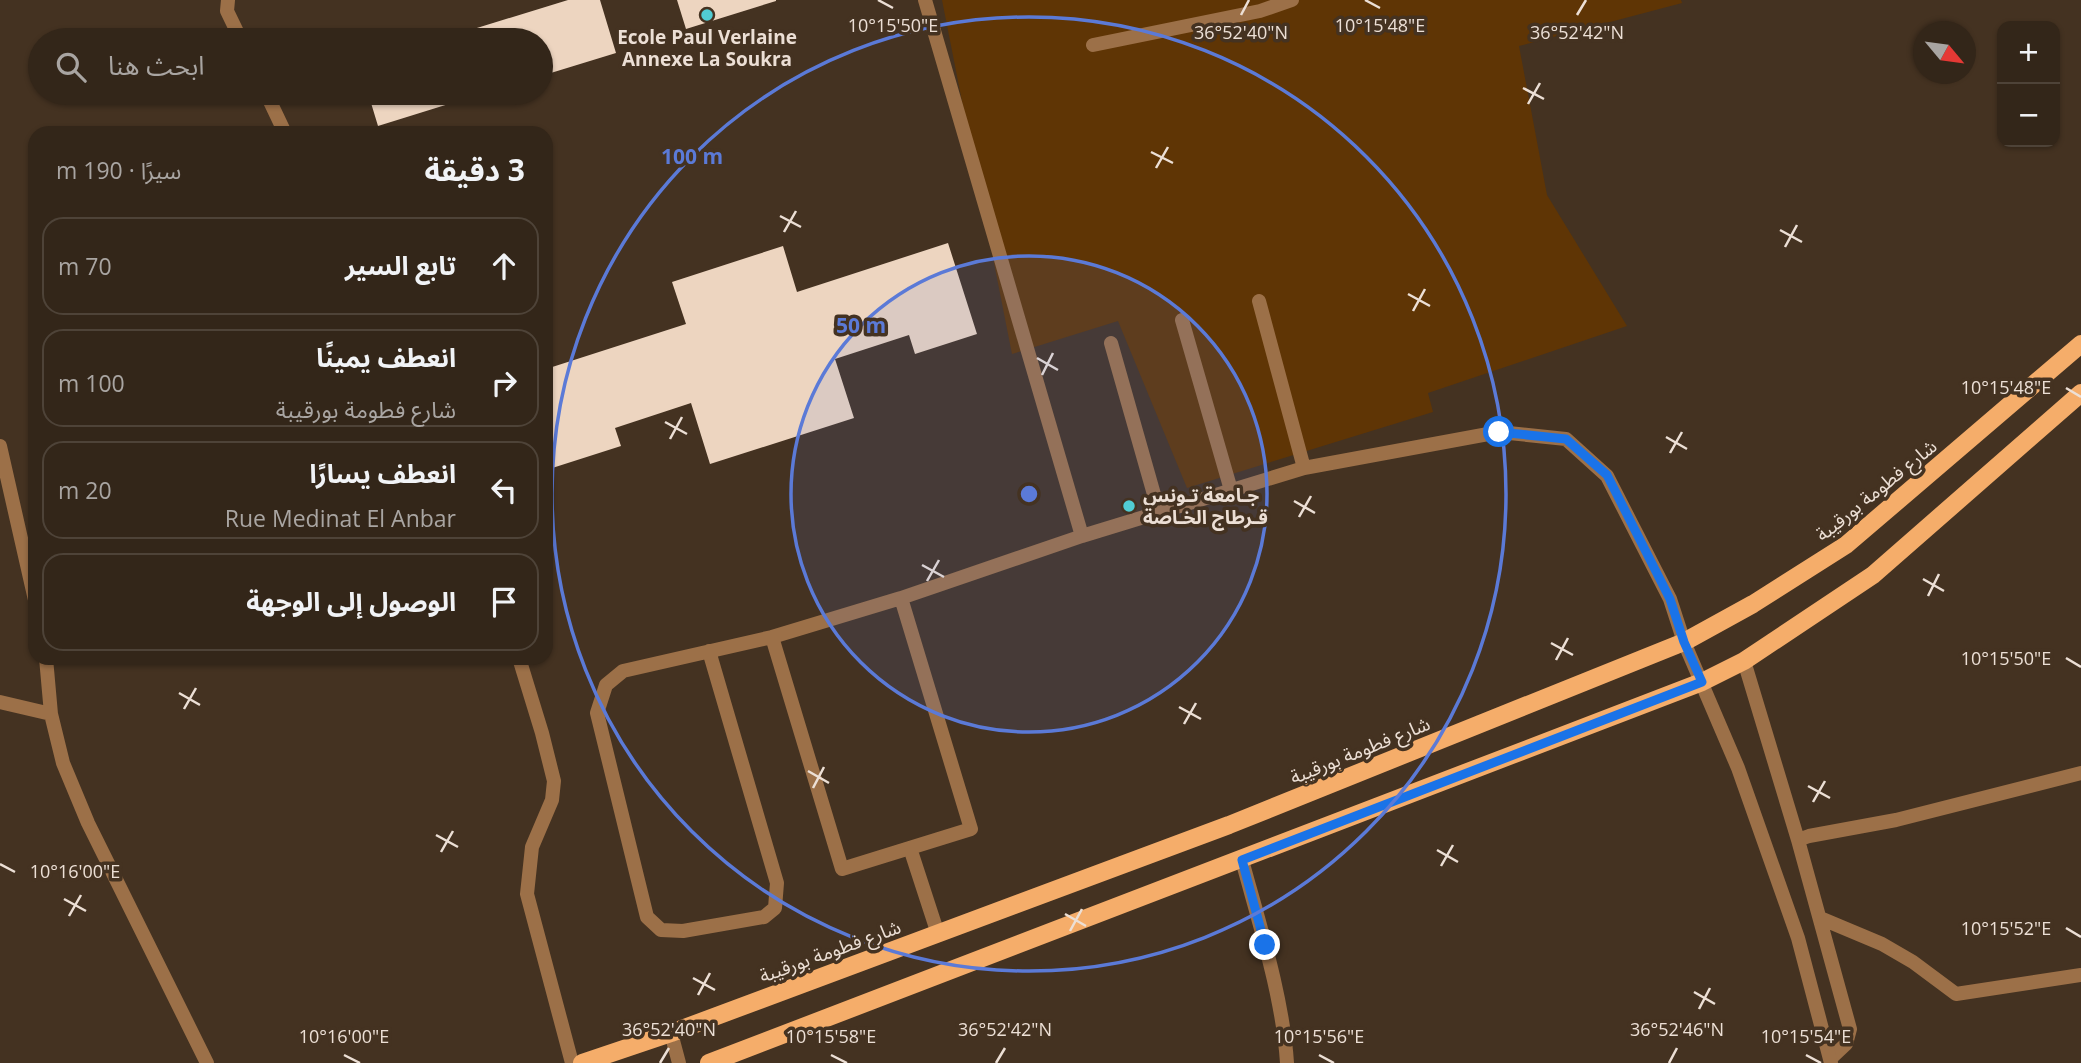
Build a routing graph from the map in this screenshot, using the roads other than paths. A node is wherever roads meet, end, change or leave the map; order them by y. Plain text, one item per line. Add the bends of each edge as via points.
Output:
1 (228, 0) edge
2 (925, 0) edge
3 (1292, 0) edge
4 (235, 28) edge
5 (1093, 46) dead end
6 (272, 105) edge
7 (282, 126) edge
8 (1259, 301) dead end
9 (1182, 320) dead end
10 (1111, 343) dead end
11 (2081, 344) edge
12 (2081, 393) edge
13 (0, 446) edge
14 (1304, 468) junction
15 (1231, 490) junction
16 (1159, 512) junction
17 (1082, 536) junction
18 (28, 569) edge
19 (901, 598) junction
20 (772, 637) junction
21 (1684, 642) junction
22 (709, 652) junction
23 (1744, 661) junction
24 (48, 665) edge
25 (521, 665) edge
26 (1702, 682) junction
27 (0, 702) edge
28 (51, 714) junction
29 (2081, 773) edge
30 (1798, 840) junction
31 (910, 848) junction
32 (1242, 860) junction
33 (1820, 918) junction
34 (938, 933) junction
35 (2081, 975) edge
36 (671, 1033) junction
37 (1831, 1060) edge
38 (207, 1063) edge
39 (572, 1063) edge
40 (582, 1063) edge
41 (679, 1063) edge
42 (709, 1063) edge
43 (1287, 1063) edge

1 - 4 street via 227,11
2 - 17 street
3 - 5 street
6 - 7 street
8 - 14 street
9 - 15 street
10 - 16 street
11 - 21 main road, شارع فطومة بورقيبة via 1846,545
12 - 23 main road via 1873,575
13 - 18 street
14 - 15 street
14 - 21 street via 1499,432 1566,439 1607,475 1670,599
15 - 16 street
16 - 17 street
17 - 19 street
19 - 20 street
19 - 31 street via 971,829
20 - 22 street
20 - 31 street via 842,869
21 - 26 street
21 - 34 main road, شارع فطومة بورقيبة via 1229,825
22 - 22 street via 623,671 606,685 597,713 646,918 661,930 683,931 764,917 775,908 777,883
23 - 26 main road
23 - 30 street
24 - 28 street
25 - 39 street via 554,781 552,800 532,847 527,894
26 - 32 main road
26 - 37 street via 1738,768 1797,938
27 - 28 street
28 - 38 street via 63,763 88,823
29 - 30 street
30 - 33 street
31 - 34 street
32 - 42 main road
32 - 43 street via 1265,945
33 - 35 street via 1882,944 1956,995
33 - 37 street via 1850,1029 1846,1044
34 - 36 main road, شارع فطومة بورقيبة
36 - 40 main road, شارع فطومة بورقيبة
36 - 41 street

